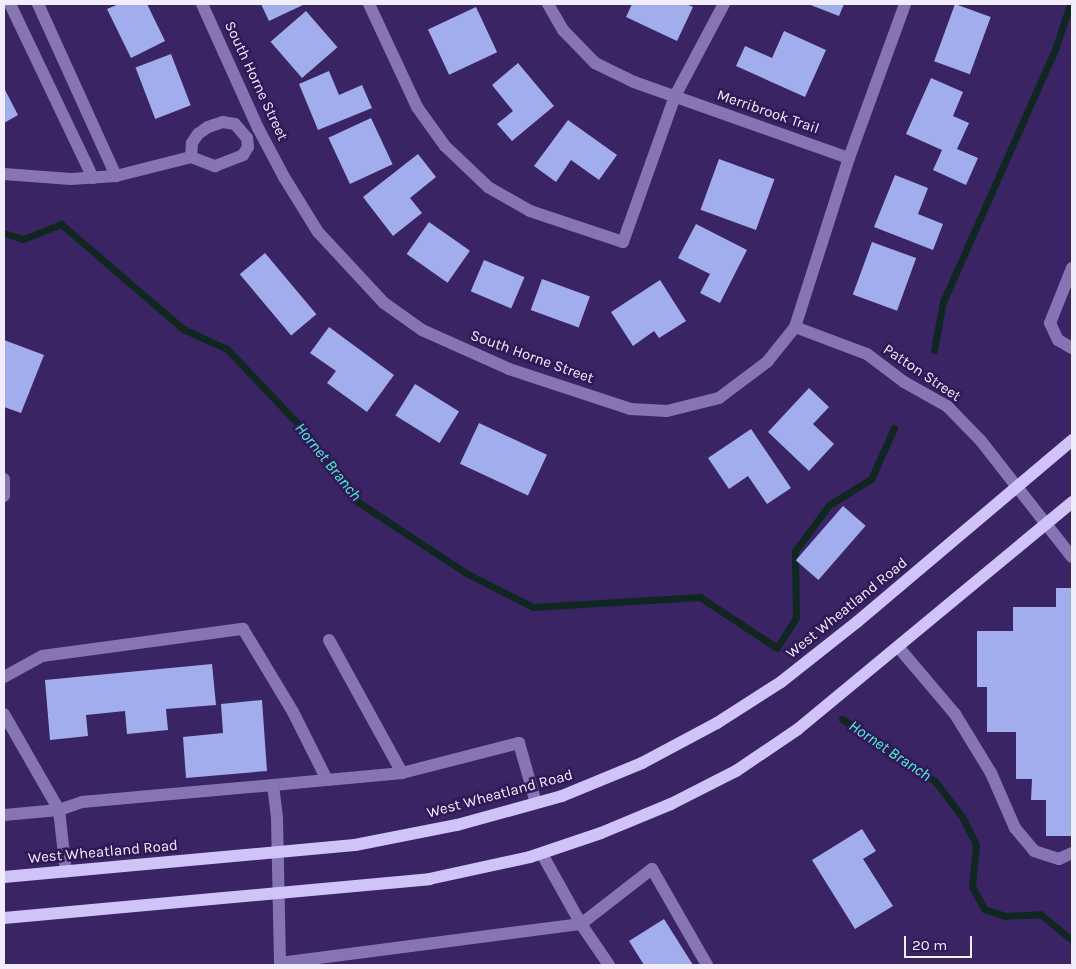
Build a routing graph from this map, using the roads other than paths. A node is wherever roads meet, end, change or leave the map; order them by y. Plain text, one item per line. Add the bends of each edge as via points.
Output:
1 (10, 4) edge
2 (38, 4) edge
3 (202, 4) edge
4 (369, 4) edge
5 (548, 4) edge
6 (724, 4) edge
7 (905, 4) edge
8 (675, 96) junction
9 (258, 128) junction
10 (245, 134) junction
11 (191, 157) junction
12 (849, 158) junction
13 (4, 174) edge
14 (116, 176) junction
15 (93, 178) junction
16 (1072, 268) edge
17 (795, 327) junction
18 (1072, 348) edge
19 (1072, 440) edge
20 (4, 480) edge
21 (1018, 486) junction
22 (4, 496) edge
23 (1072, 502) edge
24 (1048, 523) junction
25 (1072, 557) edge
26 (329, 640) dead end
27 (899, 648) junction
28 (4, 677) edge
29 (4, 714) edge
30 (402, 773) junction
31 (326, 780) junction
32 (273, 785) junction
33 (536, 803) junction
34 (59, 810) junction
35 (4, 816) edge
36 (277, 852) junction
37 (1072, 853) edge
38 (542, 854) junction
39 (66, 872) junction
40 (4, 878) edge
41 (277, 893) junction
42 (4, 918) edge
43 (581, 924) junction
44 (609, 965) edge
45 (707, 965) edge

1 - 15 street
2 - 14 street
3 - 9 street, South Horne Street
4 - 8 street via 417,107 445,146 488,187 530,210 623,242
5 - 8 street, Merribrook Trail via 563,30 595,63 634,82
6 - 8 street
7 - 12 street
8 - 12 street, Merribrook Trail
9 - 10 street
9 - 17 street, South Horne Street via 318,232 384,303 422,330 509,369 631,409 667,411 719,398 766,362
10 - 11 street via 234,124 224,122 208,127 192,143
10 - 11 street via 248,147 243,155 229,163 205,165
11 - 14 street
12 - 17 street, South Horne Street
13 - 15 street via 23,178
14 - 15 street
16 - 18 street via 1050,323 1058,340
17 - 21 street, Patton Street via 867,354 904,382 947,406
19 - 21 main road, West Wheatland Road
20 - 22 street
21 - 24 street, Patton Street
21 - 33 main road, West Wheatland Road via 858,622 781,682 718,723 642,763
23 - 24 main road
24 - 25 street, Patton Street
24 - 27 main road
26 - 30 street
27 - 37 street via 955,714 991,773 1015,828 1034,851 1059,859
27 - 38 main road via 798,729 736,771 672,804
28 - 31 street via 42,656 243,629 293,712
29 - 34 street
30 - 31 street
30 - 33 street via 519,743
31 - 32 street
32 - 34 street via 82,802
32 - 36 street
33 - 36 main road, West Wheatland Road via 457,825 355,844
34 - 35 street
34 - 39 street
36 - 39 main road, West Wheatland Road
36 - 41 street
38 - 41 main road via 429,879
38 - 43 street
39 - 40 main road, West Wheatland Road
41 - 42 main road
41 - 43 street via 280,962
43 - 44 street
43 - 45 street via 652,869

